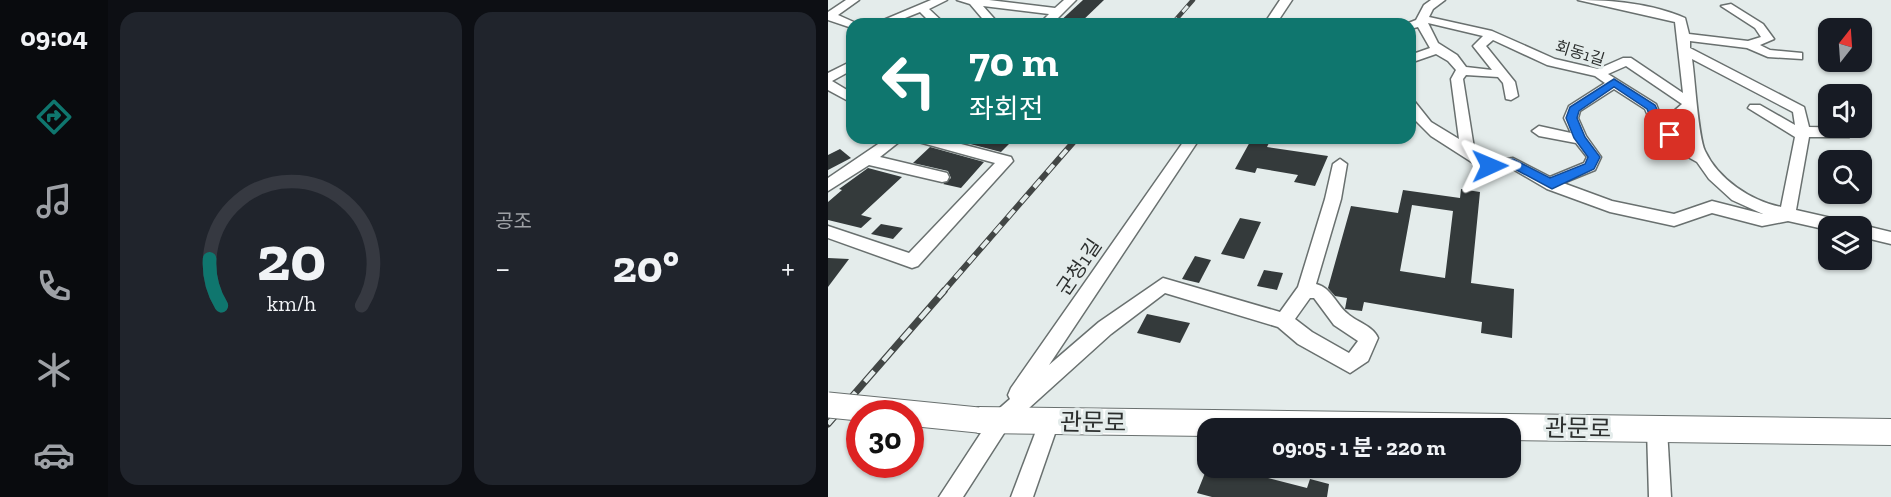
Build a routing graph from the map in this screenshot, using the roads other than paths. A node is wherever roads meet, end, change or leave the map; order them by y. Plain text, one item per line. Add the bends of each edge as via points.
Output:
1 (853, 0) edge
2 (941, 0) edge
3 (1070, 0) edge
4 (1286, 0) edge
5 (1439, 0) edge
6 (1584, 0) edge
7 (971, 1) edge
8 (1727, 6) dead end
9 (922, 8) junction
10 (1058, 12) junction
11 (829, 17) edge
12 (896, 18) edge
13 (933, 18) edge
14 (987, 18) edge
15 (1052, 18) edge
16 (1274, 18) edge
17 (1418, 22) edge
18 (846, 23) edge
19 (1491, 35) junction
20 (1684, 44) junction
21 (1749, 45) junction
22 (1437, 50) junction
23 (1798, 56) dead end
24 (1416, 57) edge
25 (1462, 70) junction
26 (846, 71) edge
27 (1500, 73) junction
28 (1599, 73) junction
29 (828, 78) edge
30 (1614, 82) junction
31 (828, 84) edge
32 (846, 95) edge
33 (1511, 96) dead end
34 (1691, 104) junction
35 (1755, 108) dead end
36 (1416, 116) edge
37 (1656, 118) junction
38 (1539, 131) dead end
39 (1803, 133) junction
40 (1818, 133) edge
41 (1580, 138) junction
42 (888, 144) edge
43 (942, 144) edge
44 (1188, 144) edge
45 (1467, 149) junction
46 (1702, 158) junction
47 (867, 159) junction
48 (1340, 164) dead end
49 (942, 177) dead end
50 (1552, 185) junction
51 (828, 186) edge
52 (1786, 215) junction
53 (1818, 222) edge
54 (828, 232) edge
55 (1872, 233) edge
56 (1891, 238) edge
57 (1306, 290) junction
58 (1284, 321) junction
59 (828, 405) edge
60 (989, 420) junction
61 (1049, 422) junction
62 (1657, 429) junction
63 (1891, 432) edge
64 (950, 497) edge
65 (1022, 497) edge
66 (1660, 497) edge

1 - 11 street
2 - 9 street
3 - 10 street
4 - 16 street
5 - 17 street via 1428,7
6 - 20 street via 1681,20
7 - 10 street
7 - 14 street
8 - 21 street via 1759,26 1768,39
9 - 12 street
9 - 13 street
10 - 15 street
11 - 18 street
17 - 19 street, 회동1길
17 - 22 street via 1428,31
19 - 27 street via 1479,46
19 - 28 street, 회동1길 via 1551,62
20 - 21 street
20 - 34 street
20 - 39 street via 1799,110
21 - 23 street via 1768,53
22 - 24 street
22 - 25 street via 1455,57
25 - 27 street
25 - 45 street via 1457,79
26 - 29 street
27 - 33 street via 1509,82
28 - 30 street, 회동1길
28 - 34 street via 1627,61
30 - 37 street, 회동1길 via 1652,107
30 - 41 street via 1574,109 1571,118
31 - 32 street
34 - 37 street via 1678,115
34 - 46 street via 1697,150
35 - 39 street
36 - 45 street via 1430,130
37 - 46 street, 회동1길 via 1684,149
38 - 41 street
39 - 40 street
39 - 52 street
41 - 50 street via 1594,157 1590,166
42 - 47 street
43 - 54 street via 1006,161 912,261
44 - 60 street, 군청1길
45 - 50 street via 1490,166 1513,163
46 - 52 street via 1737,196
47 - 49 street
47 - 51 street
48 - 57 street
50 - 52 street via 1610,206 1674,220 1712,207 1762,220
52 - 53 street
55 - 56 street
57 - 58 street
57 - 58 street via 1319,292 1340,319 1369,339 1361,355 1350,364
58 - 60 street via 1163,285
59 - 60 main road, 관문로, bridge
60 - 61 main road, 관문로
60 - 64 street
61 - 62 main road, 관문로
61 - 65 street
62 - 63 main road, 관문로
62 - 66 street

